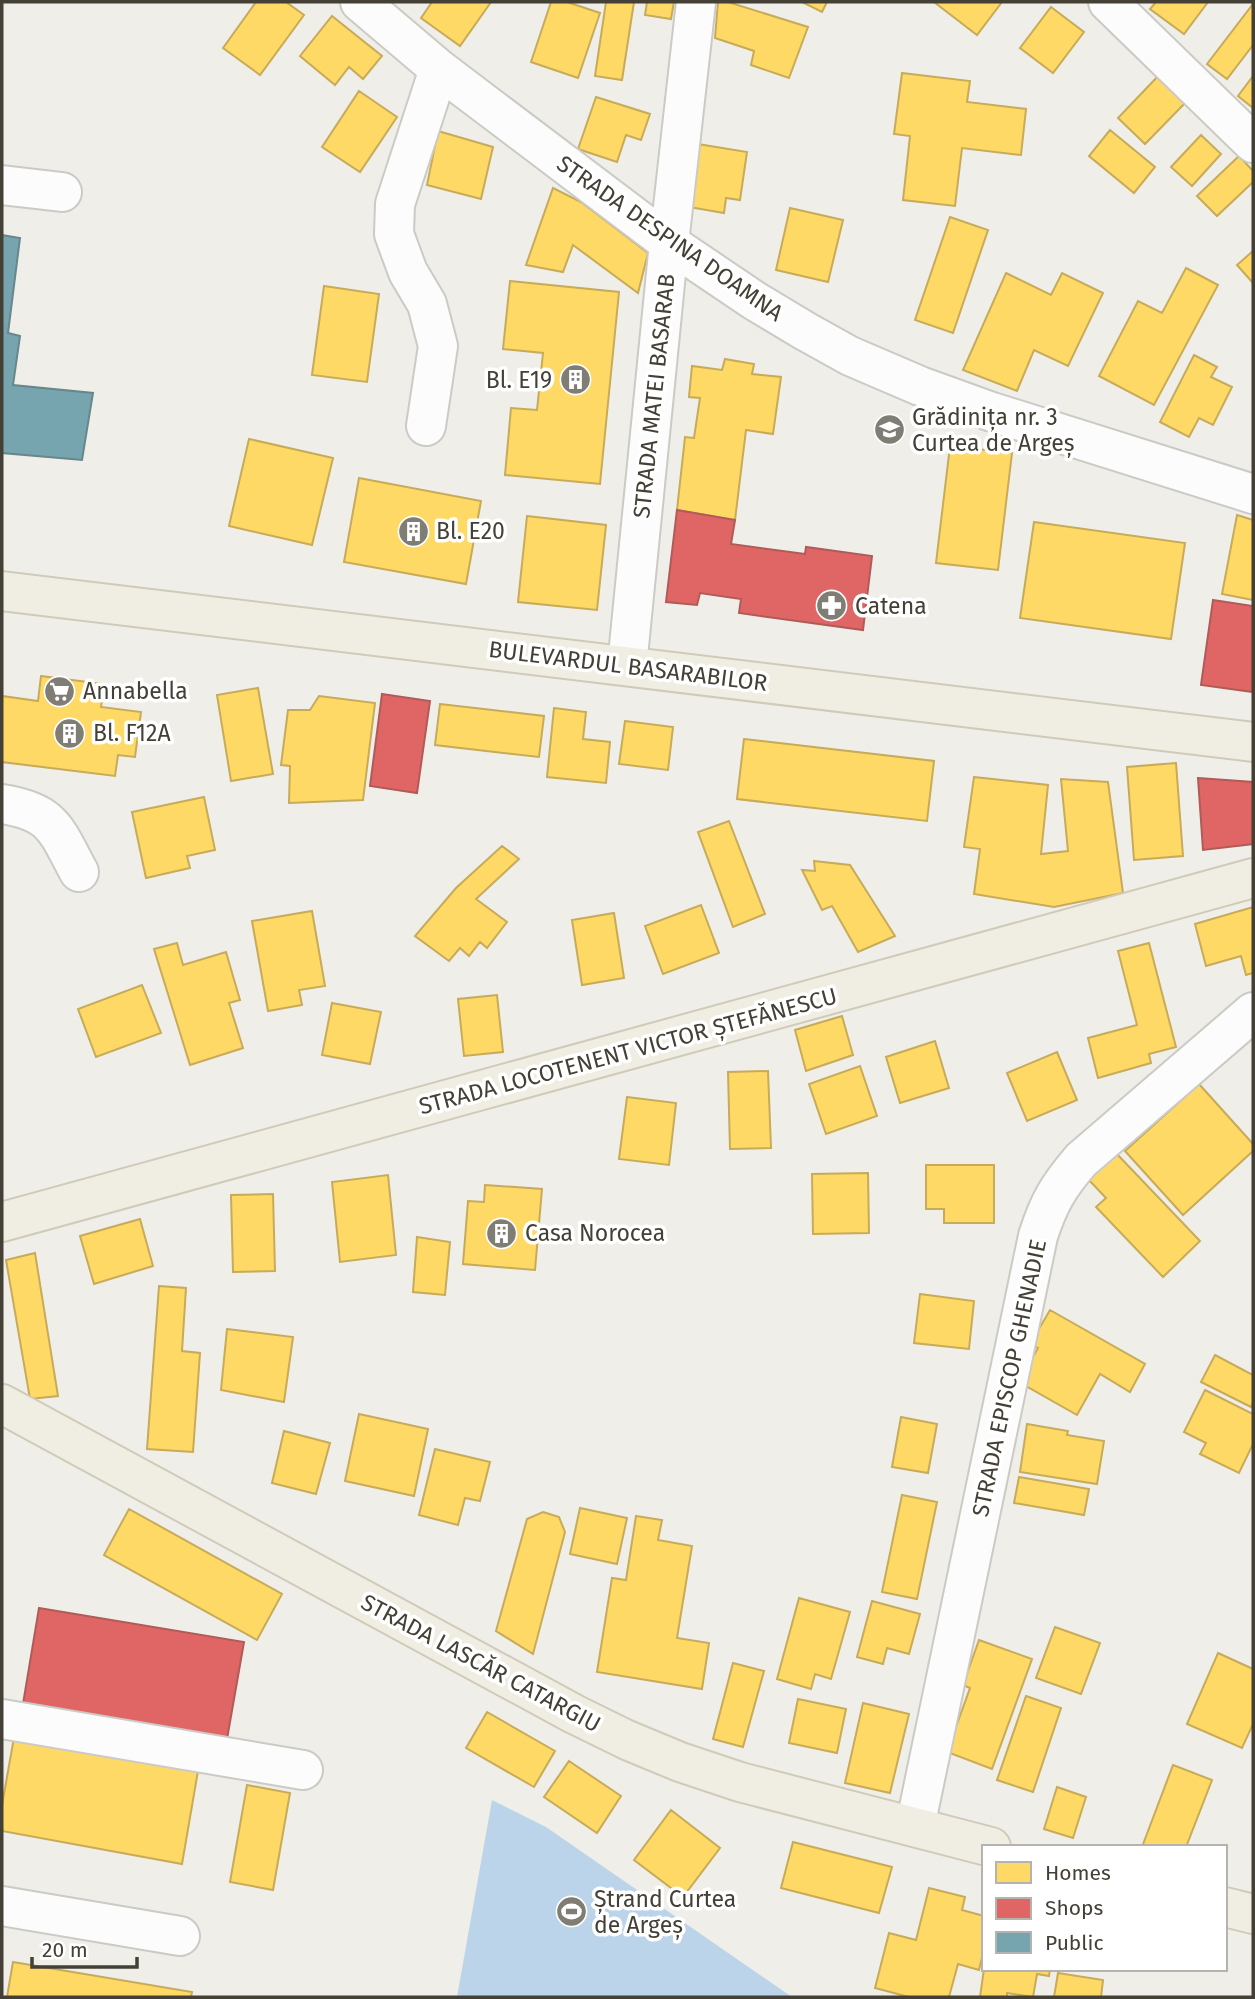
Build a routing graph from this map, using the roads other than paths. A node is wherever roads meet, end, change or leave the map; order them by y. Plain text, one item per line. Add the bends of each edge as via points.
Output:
1 (360, 2) edge
2 (696, 2) edge
3 (1108, 2) edge
4 (439, 69) junction
5 (1253, 143) edge
6 (2, 185) edge
7 (62, 192) dead end
8 (669, 243) junction
9 (426, 426) dead end
10 (1253, 494) edge
11 (2, 590) edge
12 (627, 666) junction
13 (1253, 742) edge
14 (2, 804) edge
15 (79, 872) dead end
16 (1253, 878) edge
17 (1253, 1013) edge
18 (2, 1222) edge
19 (2, 1404) edge
20 (2, 1718) edge
21 (303, 1770) dead end
22 (915, 1827) junction
23 (983, 1845) edge
24 (2, 1906) edge
25 (1227, 1908) edge
26 (1253, 1914) edge
27 (180, 1936) dead end

1 - 4 street, STRADA DESPINA DOAMNA
2 - 8 street, STRADA MATEI BASARAB
3 - 5 street
4 - 8 street, STRADA DESPINA DOAMNA
4 - 9 street via 395,204 394,234 408,272 427,304 438,346
6 - 7 street
8 - 10 street, STRADA DESPINA DOAMNA via 765,307 861,361 992,412
8 - 12 street, STRADA MATEI BASARAB
11 - 12 main road, BULEVARDUL BASARABILOR
12 - 13 main road, BULEVARDUL BASARABILOR
14 - 15 street via 39,814 54,827
16 - 18 main road, STRADA LOCOTENENT VICTOR ȘTEFĂNESCU
17 - 22 street, STRADA EPISCOP GHENADIE via 1081,1160 1048,1207 1038,1236
19 - 22 main road, STRADA LASCĂR CATARGIU via 627,1740 740,1782
20 - 21 street
22 - 23 main road, STRADA LASCĂR CATARGIU
24 - 27 street
25 - 26 main road

